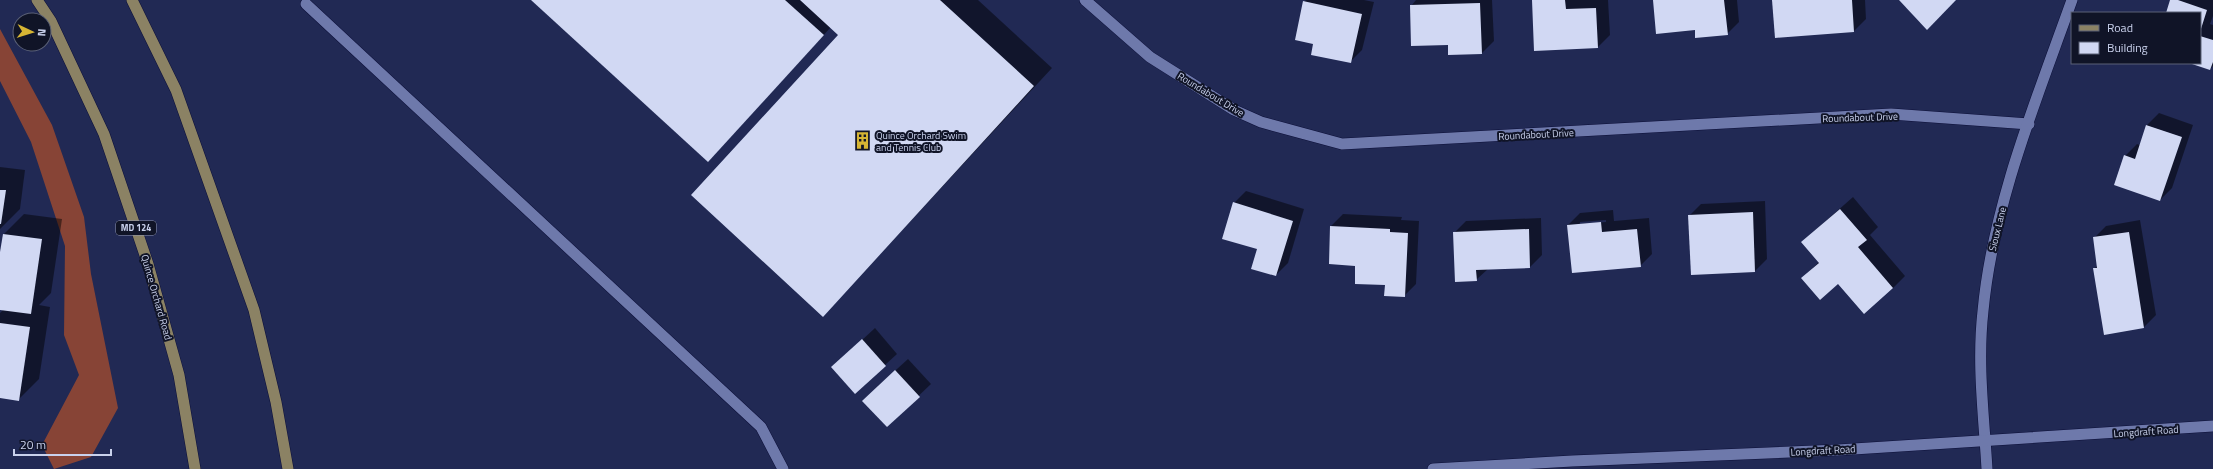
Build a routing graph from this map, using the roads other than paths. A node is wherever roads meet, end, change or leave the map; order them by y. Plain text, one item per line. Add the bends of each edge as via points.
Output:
1 (38, 0) edge
2 (132, 0) edge
3 (1085, 0) edge
4 (2072, 0) edge
5 (306, 4) dead end
6 (2028, 124) junction
7 (2213, 426) edge
8 (1985, 442) junction
9 (195, 469) edge
10 (288, 469) edge
11 (783, 469) edge
12 (1433, 469) edge
13 (1987, 469) edge

1 - 9 main road, Quince Orchard Road / MD 124 via 51,21 104,134 148,264 179,375
2 - 10 main road via 176,90 254,310 276,402
3 - 6 street, Roundabout Drive via 1150,57 1234,110 1261,122 1342,144 1890,114
4 - 6 street, Sioux Lane
5 - 11 street via 761,427
6 - 8 street, Sioux Lane via 1998,222 1982,313 1981,362
7 - 8 street, Longdraft Road
8 - 12 street, Longdraft Road
8 - 13 street, Sioux Lane

